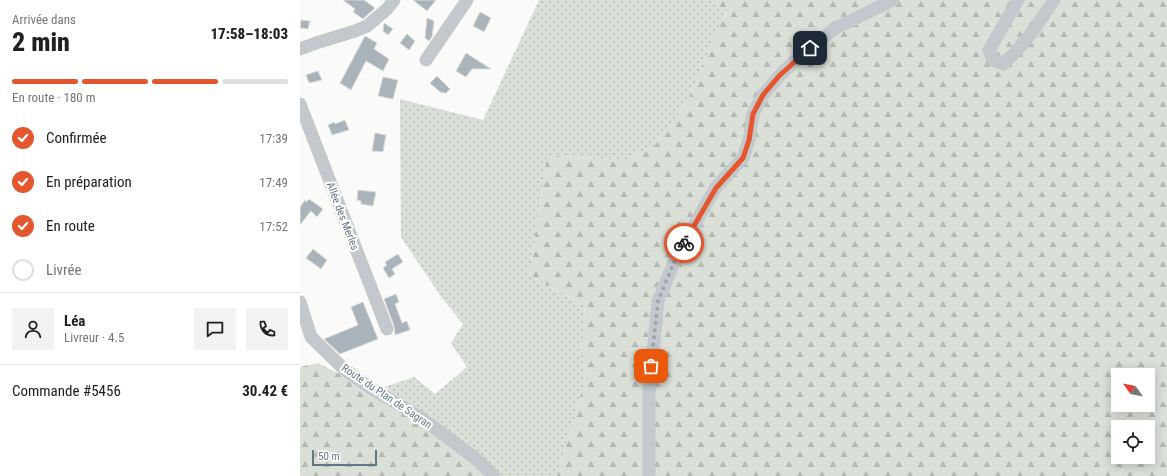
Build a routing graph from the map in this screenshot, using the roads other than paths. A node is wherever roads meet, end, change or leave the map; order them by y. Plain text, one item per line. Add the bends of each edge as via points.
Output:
1 (394, 0) edge
2 (467, 0) edge
3 (893, 0) edge
4 (1018, 0) edge
5 (1054, 0) edge
6 (300, 49) edge
7 (426, 60) dead end
8 (300, 104) edge
9 (300, 302) edge
10 (387, 329) dead end
11 (494, 476) edge
12 (649, 476) edge

1 - 6 street via 367,26
2 - 7 street
3 - 12 street via 834,29 779,76 763,95 753,114 743,158 716,188 678,253 658,301 649,394
4 - 5 street via 989,50 993,60 1003,64 1032,33
8 - 10 street, Allée des Merles
9 - 11 street, Route du Plan de Sagran via 311,337 344,369 420,417 475,458

